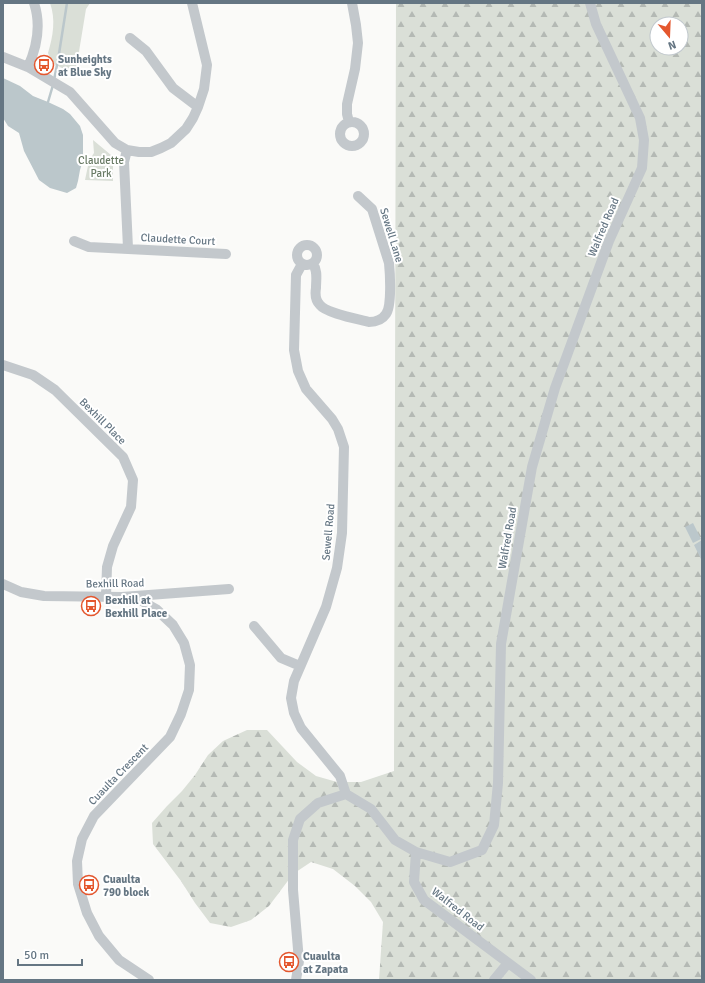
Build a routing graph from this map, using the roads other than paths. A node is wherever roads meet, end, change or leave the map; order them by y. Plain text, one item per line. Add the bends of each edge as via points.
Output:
1 (34, 3) edge
2 (192, 3) edge
3 (352, 3) edge
4 (590, 3) edge
5 (130, 38) dead end
6 (3, 57) edge
7 (28, 67) junction
8 (198, 107) junction
9 (349, 122) dead end
10 (127, 150) junction
11 (358, 196) dead end
12 (74, 241) dead end
13 (128, 248) junction
14 (226, 254) dead end
15 (302, 264) junction
16 (313, 264) junction
17 (3, 365) edge
18 (3, 584) edge
19 (229, 589) dead end
20 (106, 596) junction
21 (122, 596) junction
22 (254, 626) dead end
23 (300, 666) junction
24 (346, 794) junction
25 (416, 852) junction
26 (508, 963) junction
27 (149, 980) edge
28 (296, 980) edge
29 (494, 980) edge
30 (531, 980) edge

1 - 7 street via 37,33
2 - 8 street via 207,66 204,89
3 - 9 street via 358,43 347,104
4 - 25 street, Walfred Road via 596,24 640,118 644,140 642,168 609,241 555,388 532,467 501,644 498,783 494,825 482,850 450,862
5 - 8 street via 146,51 173,88
6 - 7 street
7 - 10 street via 70,92 110,138
8 - 10 street via 186,129 171,143 151,152
10 - 13 street, Claudette Court via 124,162
11 - 16 street, Sewell Lane via 372,209 389,264 389,309 386,314 378,321 369,322 320,306 316,300 316,270
12 - 13 street, Claudette Court via 89,247
13 - 14 street, Claudette Court
15 - 16 street
15 - 16 street, Sewell Road via 297,255 300,248 306,244 318,254
15 - 23 street, Sewell Road via 296,275 295,360 306,389 332,419 344,447 342,533 337,568 326,607
17 - 20 street, Bexhill Place via 32,375 55,390 123,457 133,480 131,507 112,546 106,567
18 - 20 street, Bexhill Road via 21,592 44,596
19 - 21 street, Bexhill Road
20 - 21 street, Bexhill Road
21 - 27 street, Cuaulta Crescent via 140,600 156,609 173,625 184,643 190,665 189,690 170,736 94,816 82,839 77,861 78,884 99,936 119,960
22 - 23 street via 281,658
23 - 24 street, Sewell Road via 291,698 294,713 302,728 340,776
24 - 25 street via 371,809 395,840
24 - 28 street via 318,803 300,819 293,840 293,890 299,961
25 - 26 street, Walfred Road via 414,882 424,900
26 - 29 street
26 - 30 street, Walfred Road

